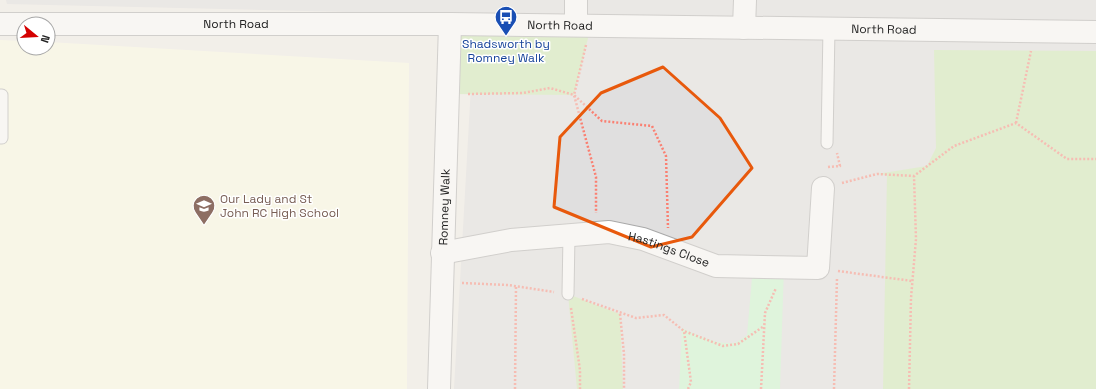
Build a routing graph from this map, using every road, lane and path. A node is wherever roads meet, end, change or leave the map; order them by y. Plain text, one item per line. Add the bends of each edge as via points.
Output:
1 (576, 0) edge
2 (744, 0) edge
3 (0, 24) edge
4 (450, 24) junction
5 (584, 26) junction
6 (744, 28) junction
7 (829, 28) junction
8 (1035, 31) junction
9 (1096, 32) edge
10 (447, 94) junction
11 (0, 95) edge
12 (574, 95) junction
13 (1016, 122) junction
14 (0, 138) edge
15 (827, 143) joint
16 (1096, 160) edge
17 (914, 176) junction
18 (833, 180) junction
19 (596, 219) dead end
20 (569, 235) junction
21 (669, 248) junction
22 (442, 253) junction
23 (784, 267) junction
24 (912, 281) junction
25 (441, 282) junction
26 (516, 286) junction
27 (568, 294) junction
28 (620, 314) junction
29 (764, 326) junction
30 (684, 331) junction
31 (439, 389) edge
32 (516, 389) edge
33 (580, 389) edge
34 (624, 389) edge
35 (688, 389) edge
36 (761, 389) edge
37 (834, 389) edge
38 (909, 389) edge

1 - 5 street
2 - 6 street
3 - 4 street, North Road
4 - 5 street, North Road
4 - 10 street, Romney Walk
5 - 6 street, North Road
5 - 12 path
6 - 7 street, North Road
7 - 8 street, North Road
7 - 15 lane
8 - 9 street, North Road
8 - 13 path
10 - 12 path via 517,93 550,88
10 - 22 street, Romney Walk
11 - 14 lane
12 - 19 path via 596,177
12 - 21 path via 602,121 652,126 666,156
13 - 16 path via 1067,159
13 - 17 path via 954,146
15 - 18 path via 837,151 840,166
17 - 18 path via 877,174
17 - 24 path via 916,239
18 - 23 street, Hastings Close via 818,268
20 - 21 street, Hastings Close via 609,232
20 - 22 street, Hastings Close via 511,240
20 - 27 lane
21 - 23 street, Hastings Close via 716,266
22 - 25 street, Romney Walk
23 - 29 path via 765,313
24 - 37 path via 837,270
24 - 38 path
25 - 26 path
25 - 31 street, Romney Walk
26 - 27 path
26 - 32 path
27 - 28 path
27 - 33 path via 580,370
28 - 30 path via 636,318 664,315
28 - 34 path
29 - 30 path via 738,344 723,346
29 - 36 path
30 - 35 path via 690,382

